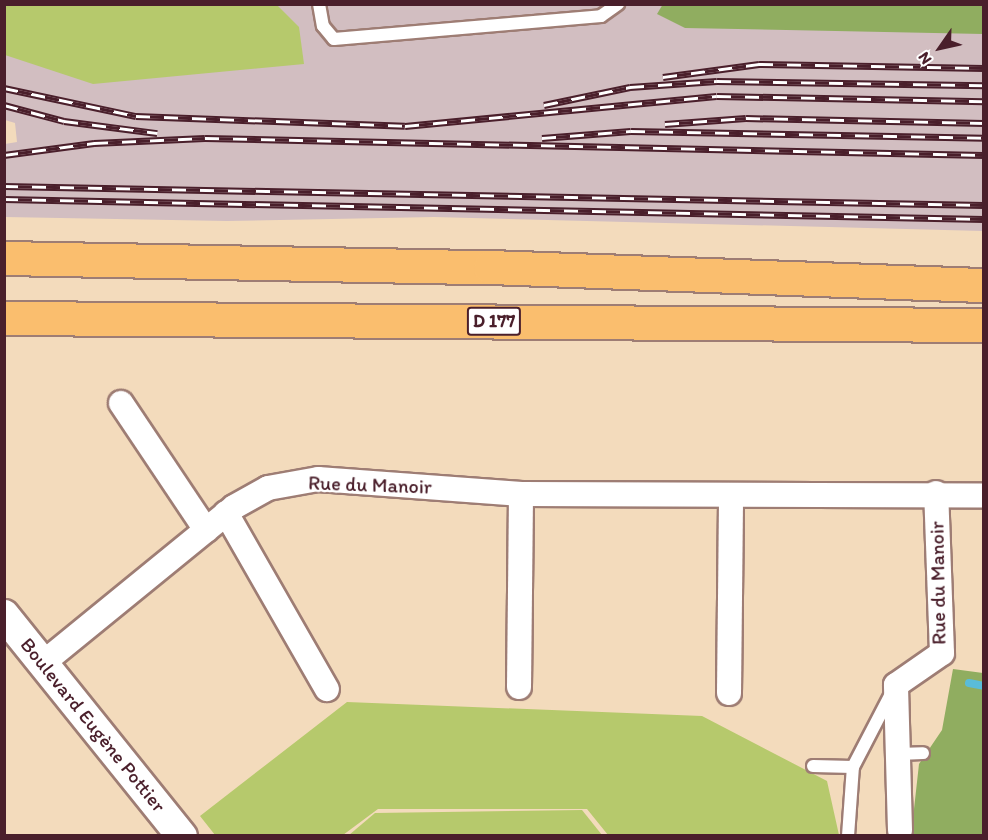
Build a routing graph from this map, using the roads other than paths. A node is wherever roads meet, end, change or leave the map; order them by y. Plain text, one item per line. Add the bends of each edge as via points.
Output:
1 (319, 4) edge
2 (618, 4) edge
3 (4, 258) edge
4 (490, 267) junction
5 (4, 275) edge
6 (984, 285) edge
7 (4, 318) edge
8 (984, 324) edge
9 (121, 403) dead end
10 (936, 493) junction
11 (521, 494) junction
12 (731, 495) junction
13 (984, 496) edge
14 (226, 513) junction
15 (206, 530) junction
16 (4, 615) edge
17 (43, 663) junction
18 (896, 685) junction
19 (519, 687) dead end
20 (327, 690) dead end
21 (729, 693) dead end
22 (923, 753) dead end
23 (898, 754) junction
24 (813, 766) dead end
25 (853, 767) junction
26 (900, 830) dead end
27 (182, 836) edge
28 (848, 836) edge

1 - 2 lane via 323,26 334,39 601,16
3 - 4 highway
4 - 5 highway
4 - 6 highway
7 - 8 highway, D 177
9 - 15 street
10 - 12 street, Rue du Manoir
10 - 13 street, Rue du Manoir
10 - 18 street, Rue du Manoir via 942,653
11 - 12 street, Rue du Manoir
11 - 14 street, Rue du Manoir via 318,479 268,488
11 - 19 street
12 - 21 street
14 - 15 street, Rue du Manoir
14 - 20 street
15 - 17 street, Rue du Manoir
16 - 17 street, Boulevard Eugène Pottier
17 - 27 street, Boulevard Eugène Pottier
18 - 23 street
18 - 25 lane
22 - 23 lane
23 - 26 street
24 - 25 lane
25 - 28 lane

